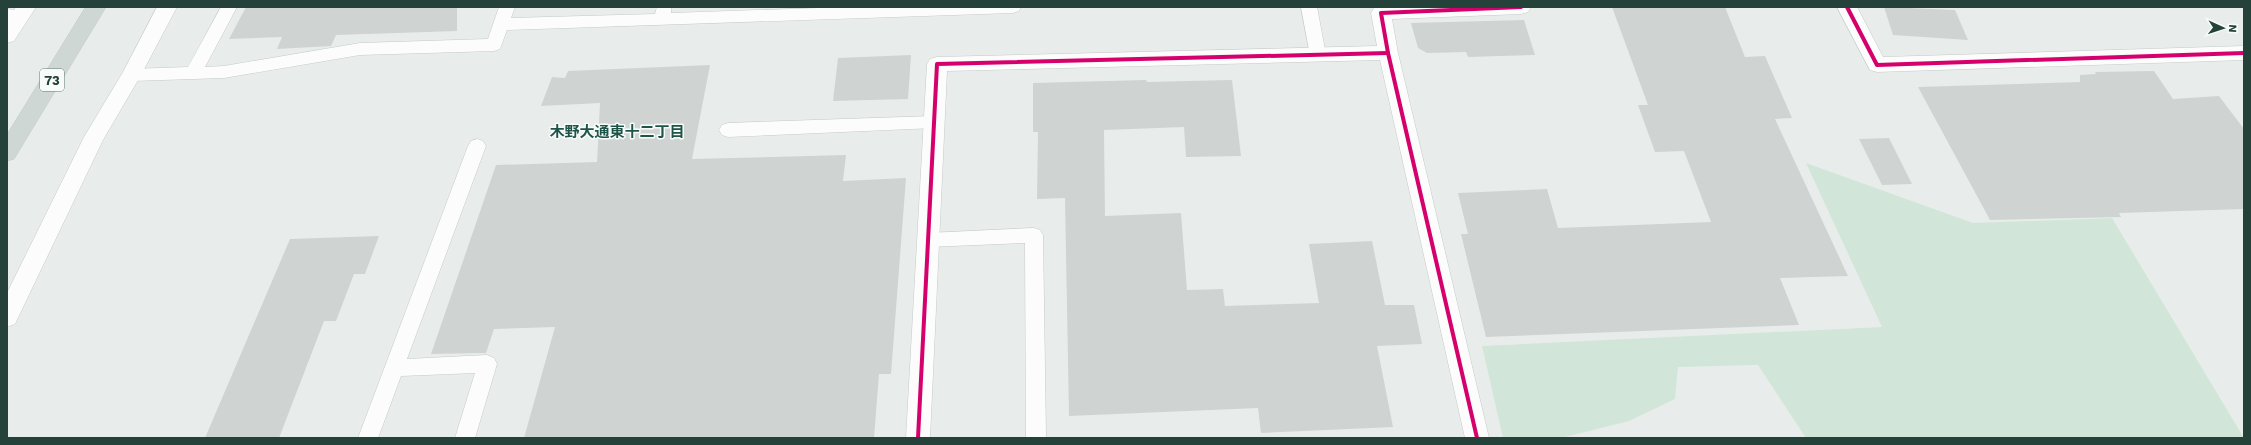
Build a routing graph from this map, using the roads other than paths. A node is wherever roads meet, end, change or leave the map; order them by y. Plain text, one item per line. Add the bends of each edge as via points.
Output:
1 (96, 7) edge
2 (167, 7) edge
3 (229, 7) edge
4 (507, 7) edge
5 (1013, 7) edge
6 (1309, 7) edge
7 (1521, 7) edge
8 (1847, 7) edge
9 (867, 10) edge
10 (18, 13) edge
11 (662, 13) edge
12 (501, 24) junction
13 (7, 36) edge
14 (1388, 53) junction
15 (2244, 53) edge
16 (1318, 55) junction
17 (193, 73) junction
18 (131, 75) junction
19 (934, 122) junction
20 (728, 130) dead end
21 (477, 146) dead end
22 (7, 153) edge
23 (928, 240) junction
24 (7, 317) edge
25 (394, 368) junction
26 (368, 438) edge
27 (466, 438) edge
28 (918, 438) edge
29 (1036, 438) edge
30 (1477, 438) edge

1 - 22 main road, 73
2 - 18 street
3 - 17 lane
4 - 12 lane
5 - 9 lane
6 - 16 lane
7 - 14 street via 1381,13
8 - 15 street via 1877,64
9 - 11 lane
10 - 13 street
11 - 12 lane
12 - 17 lane via 494,45 360,49 224,72
14 - 16 street
14 - 30 street
16 - 19 street via 937,64
17 - 18 lane
18 - 24 street via 94,138
19 - 20 lane
19 - 23 street
21 - 25 lane
23 - 28 street
23 - 29 lane via 1034,235
25 - 26 lane
25 - 27 lane via 487,364

